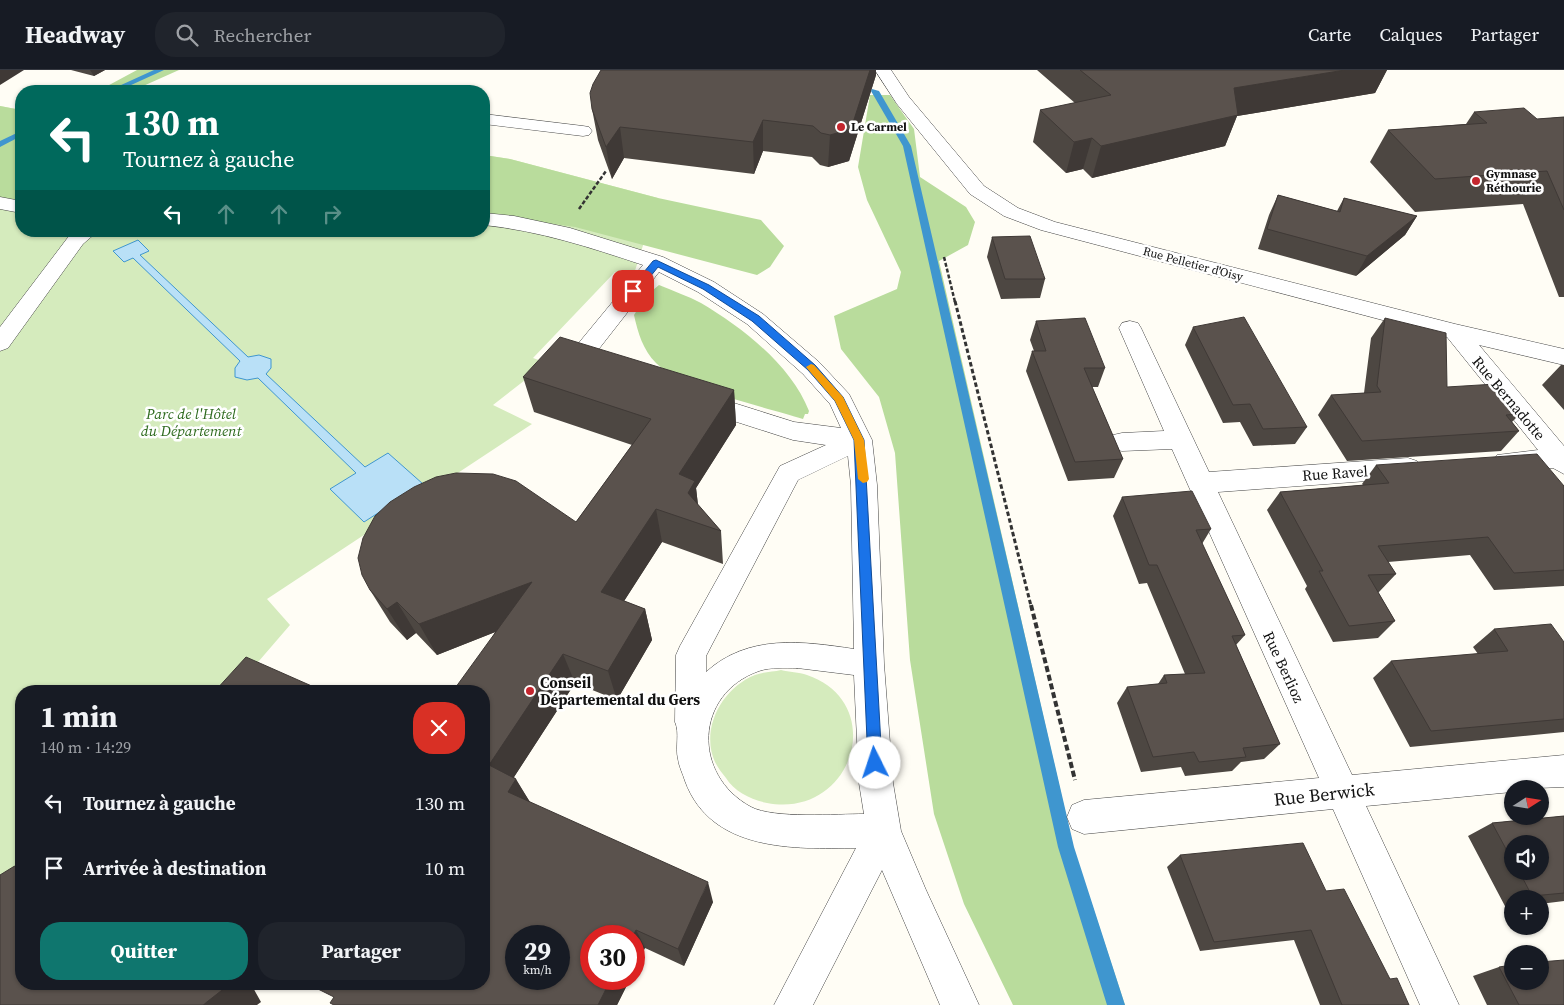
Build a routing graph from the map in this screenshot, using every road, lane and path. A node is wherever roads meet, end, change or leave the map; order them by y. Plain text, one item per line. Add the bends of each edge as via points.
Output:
1 (883, 70) edge
2 (490, 120) edge
3 (583, 131) dead end
4 (606, 171) edge
5 (0, 203) edge
6 (15, 206) edge
7 (490, 220) edge
8 (563, 232) junction
9 (80, 237) edge
10 (944, 257) dead end
11 (656, 262) junction
12 (1130, 328) dead end
13 (1455, 332) junction
14 (0, 343) edge
15 (1564, 357) edge
16 (614, 374) edge
17 (680, 395) edge
18 (1180, 439) junction
19 (859, 440) junction
20 (1122, 442) dead end
21 (1562, 461) edge
22 (1482, 464) edge
23 (1433, 467) edge
24 (1200, 483) junction
25 (868, 664) junction
26 (691, 732) junction
27 (1564, 770) edge
28 (1341, 792) junction
29 (1084, 817) joint
30 (884, 831) junction
31 (792, 1005) edge
32 (960, 1005) edge
33 (1440, 1005) edge

1 - 13 street, Rue Pelletier d'Oisy via 903,100 977,190 1011,212 1048,226
2 - 3 street
4 - 8 path
5 - 6 street
7 - 8 street
8 - 11 street
9 - 14 street
10 - 29 path
11 - 16 street via 576,362
11 - 19 street via 706,287 755,319 783,343 840,400
12 - 18 street, Rue Berlioz
13 - 15 street, Rue Pelletier d'Oisy
13 - 21 street, Rue Bernadotte
17 - 19 street via 793,431
18 - 20 street
18 - 24 street, Rue Berlioz
19 - 25 street via 864,484
19 - 26 street via 789,473 691,655
21 - 22 street
23 - 24 street, Rue Ravel
24 - 28 street, Rue Berlioz
25 - 26 street via 789,655 755,659 724,675 702,700
25 - 30 street via 876,783
26 - 30 street via 694,766 712,797 742,820 779,830
27 - 28 street, Rue Berwick
28 - 29 street, Rue Berwick
28 - 33 street, Rue Berlioz
30 - 31 street
30 - 32 street

